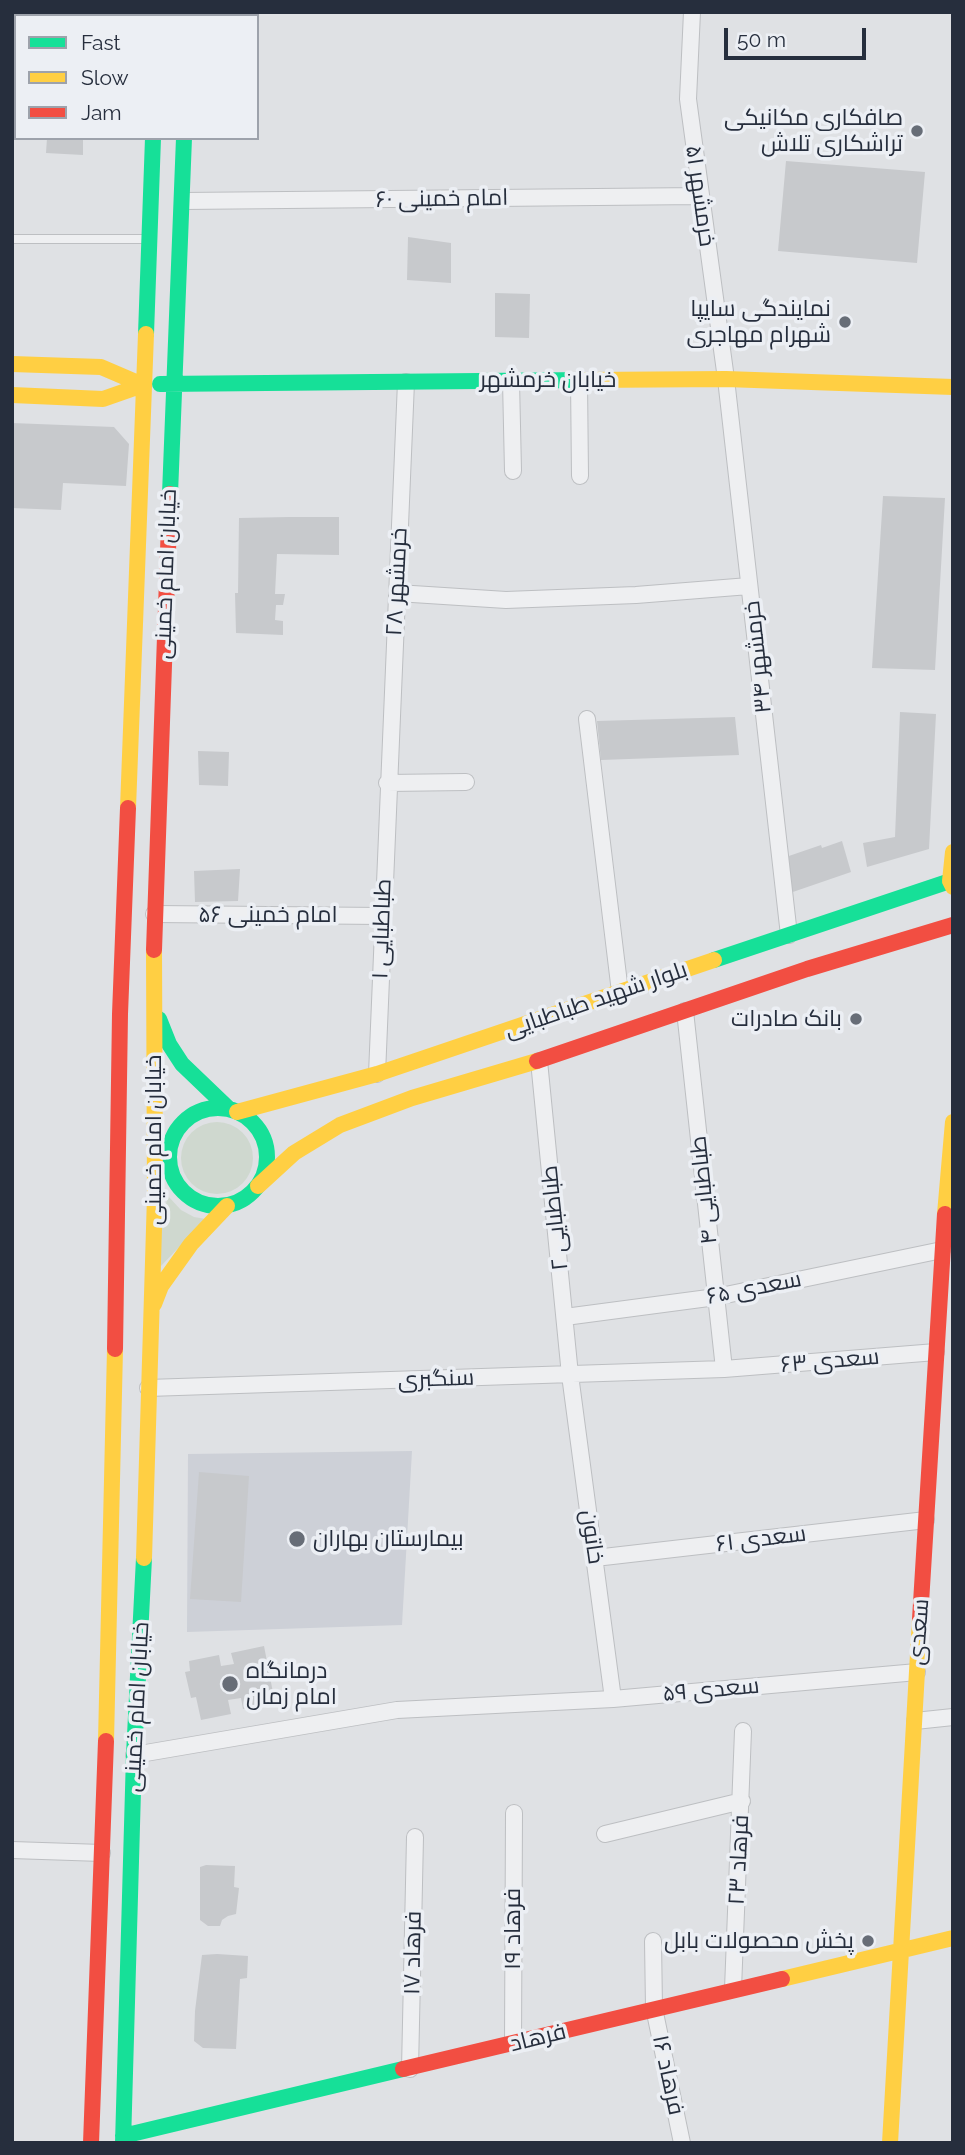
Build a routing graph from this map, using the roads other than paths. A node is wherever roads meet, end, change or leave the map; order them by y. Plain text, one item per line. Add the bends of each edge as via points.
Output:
1 (692, 12) edge
2 (153, 140) edge
3 (184, 140) edge
4 (700, 197) junction
5 (183, 201) junction
6 (12, 239) edge
7 (149, 239) junction
8 (12, 364) edge
9 (726, 379) junction
10 (579, 380) junction
11 (511, 381) junction
12 (406, 382) junction
13 (174, 384) junction
14 (143, 385) junction
15 (953, 387) edge
16 (12, 395) edge
17 (513, 471) dead end
18 (580, 476) dead end
19 (750, 586) junction
20 (397, 593) junction
21 (587, 719) dead end
22 (466, 782) dead end
23 (387, 783) junction
24 (953, 852) edge
25 (952, 883) edge
26 (154, 914) junction
27 (383, 916) junction
28 (953, 925) edge
29 (789, 936) junction
30 (620, 992) junction
31 (155, 1007) junction
32 (685, 1011) junction
33 (539, 1061) junction
34 (377, 1074) junction
35 (119, 1100) junction
36 (233, 1111) junction
37 (953, 1122) edge
38 (154, 1136) junction
39 (170, 1149) junction
40 (170, 1168) junction
41 (951, 1169) edge
42 (258, 1186) junction
43 (155, 1196) junction
44 (228, 1206) junction
45 (942, 1250) junction
46 (716, 1297) junction
47 (118, 1298) junction
48 (150, 1317) junction
49 (565, 1317) junction
50 (936, 1352) junction
51 (724, 1369) junction
52 (570, 1375) junction
53 (148, 1388) junction
54 (926, 1520) junction
55 (595, 1558) junction
56 (917, 1672) junction
57 (613, 1699) junction
58 (953, 1717) edge
59 (915, 1721) junction
60 (743, 1731) dead end
61 (134, 1755) junction
62 (742, 1801) junction
63 (513, 1813) dead end
64 (605, 1834) dead end
65 (415, 1837) dead end
66 (12, 1850) edge
67 (102, 1853) junction
68 (953, 1938) edge
69 (653, 1941) dead end
70 (902, 1950) junction
71 (733, 1990) junction
72 (654, 2008) junction
73 (513, 2044) junction
74 (410, 2069) junction
75 (123, 2139) edge
76 (90, 2143) edge
77 (682, 2143) edge
78 (890, 2143) edge

1 - 4 street, خرمشهر ۵۱ via 688,99
2 - 7 main road, خیابان امام خمینی
3 - 5 main road, خیابان امام خمینی
4 - 5 street, امام خمینی ۶۰
4 - 9 street, خرمشهر ۵۱
5 - 13 main road, خیابان امام خمینی
6 - 7 lane
7 - 14 main road, خیابان امام خمینی
8 - 14 main road via 101,367
9 - 10 main road, خیابان خرمشهر
9 - 15 main road, خیابان خرمشهر
9 - 19 street, خرمشهر ۳۴
10 - 11 main road, خیابان خرمشهر
10 - 18 street
11 - 12 main road, خیابان خرمشهر
11 - 17 street
12 - 13 main road, خیابان خرمشهر
12 - 20 street, خرمشهر ۲۸
13 - 14 main road, خیابان خرمشهر
13 - 26 main road, خیابان امام خمینی
14 - 16 main road via 103,399
14 - 35 main road, خیابان امام خمینی
19 - 20 street via 506,600
19 - 29 street, خرمشهر ۳۴
20 - 23 street, خرمشهر ۲۸
21 - 30 street
22 - 23 street
23 - 27 street, طباطبایی ۱
24 - 25 main road
25 - 29 main road, بلوار شهید طباطبایی
26 - 27 street, امام خمینی ۵۶
26 - 31 main road, خیابان امام خمینی
27 - 34 street, طباطبایی ۱
28 - 32 main road, بلوار شهید طباطبایی
29 - 30 main road, بلوار شهید طباطبایی
30 - 34 main road, بلوار شهید طباطبایی
31 - 36 main road via 182,1064
31 - 38 main road, خیابان امام خمینی
32 - 33 main road, بلوار شهید طباطبایی
32 - 46 street, طباطبایی ۴
33 - 42 main road, بلوار شهید طباطبایی via 412,1098 340,1125 294,1153
33 - 49 street, طباطبایی ۲
34 - 36 main road, بلوار شهید طباطبایی
35 - 38 main road
35 - 47 main road, خیابان امام خمینی
36 - 39 main road via 213,1108 198,1113 185,1121
36 - 42 main road via 251,1121 262,1136 266,1170
37 - 41 main road, سعدی
38 - 39 main road
38 - 43 main road, خیابان امام خمینی
39 - 40 main road
40 - 43 main road
40 - 44 main road via 185,1194 212,1206
41 - 45 main road, سعدی
42 - 44 main road
43 - 47 main road via 136,1233
43 - 48 main road, خیابان امام خمینی
44 - 48 main road via 191,1244 161,1286
45 - 46 street, سعدی ۶۵
45 - 50 main road, سعدی
46 - 49 street, سعدی ۶۵
46 - 51 street, طباطبایی ۴
47 - 67 main road, خیابان امام خمینی
48 - 53 main road, خیابان امام خمینی
49 - 52 street, طباطبایی ۲
50 - 51 street, سعدی ۶۳
50 - 54 main road, سعدی via 937,1443
51 - 52 street, سنگبری
52 - 53 street, سنگبری
52 - 55 street, خاتون
53 - 61 main road, خیابان امام خمینی
54 - 55 street, سعدی ۶۱
54 - 56 main road, سعدی
55 - 57 street, خاتون
56 - 57 street, سعدی ۵۹
56 - 59 main road, سعدی
57 - 61 street, سعدی ۵۹ via 397,1710
58 - 59 street
59 - 70 main road, سعدی
60 - 62 street, فرهاد ۲۳
61 - 75 main road, خیابان امام خمینی
62 - 64 street
62 - 71 street, فرهاد ۲۳
63 - 73 street, فرهاد ۱۹
65 - 74 street, فرهاد ۱۷
66 - 67 street
67 - 76 main road, خیابان امام خمینی
68 - 70 main road, فرهاد
69 - 72 street, فرهاد ۱۶
70 - 71 main road, فرهاد
70 - 78 main road, سعدی
71 - 72 main road, فرهاد
72 - 73 main road, فرهاد
72 - 77 street, فرهاد ۱۶
73 - 74 main road, فرهاد
74 - 75 main road, فرهاد

